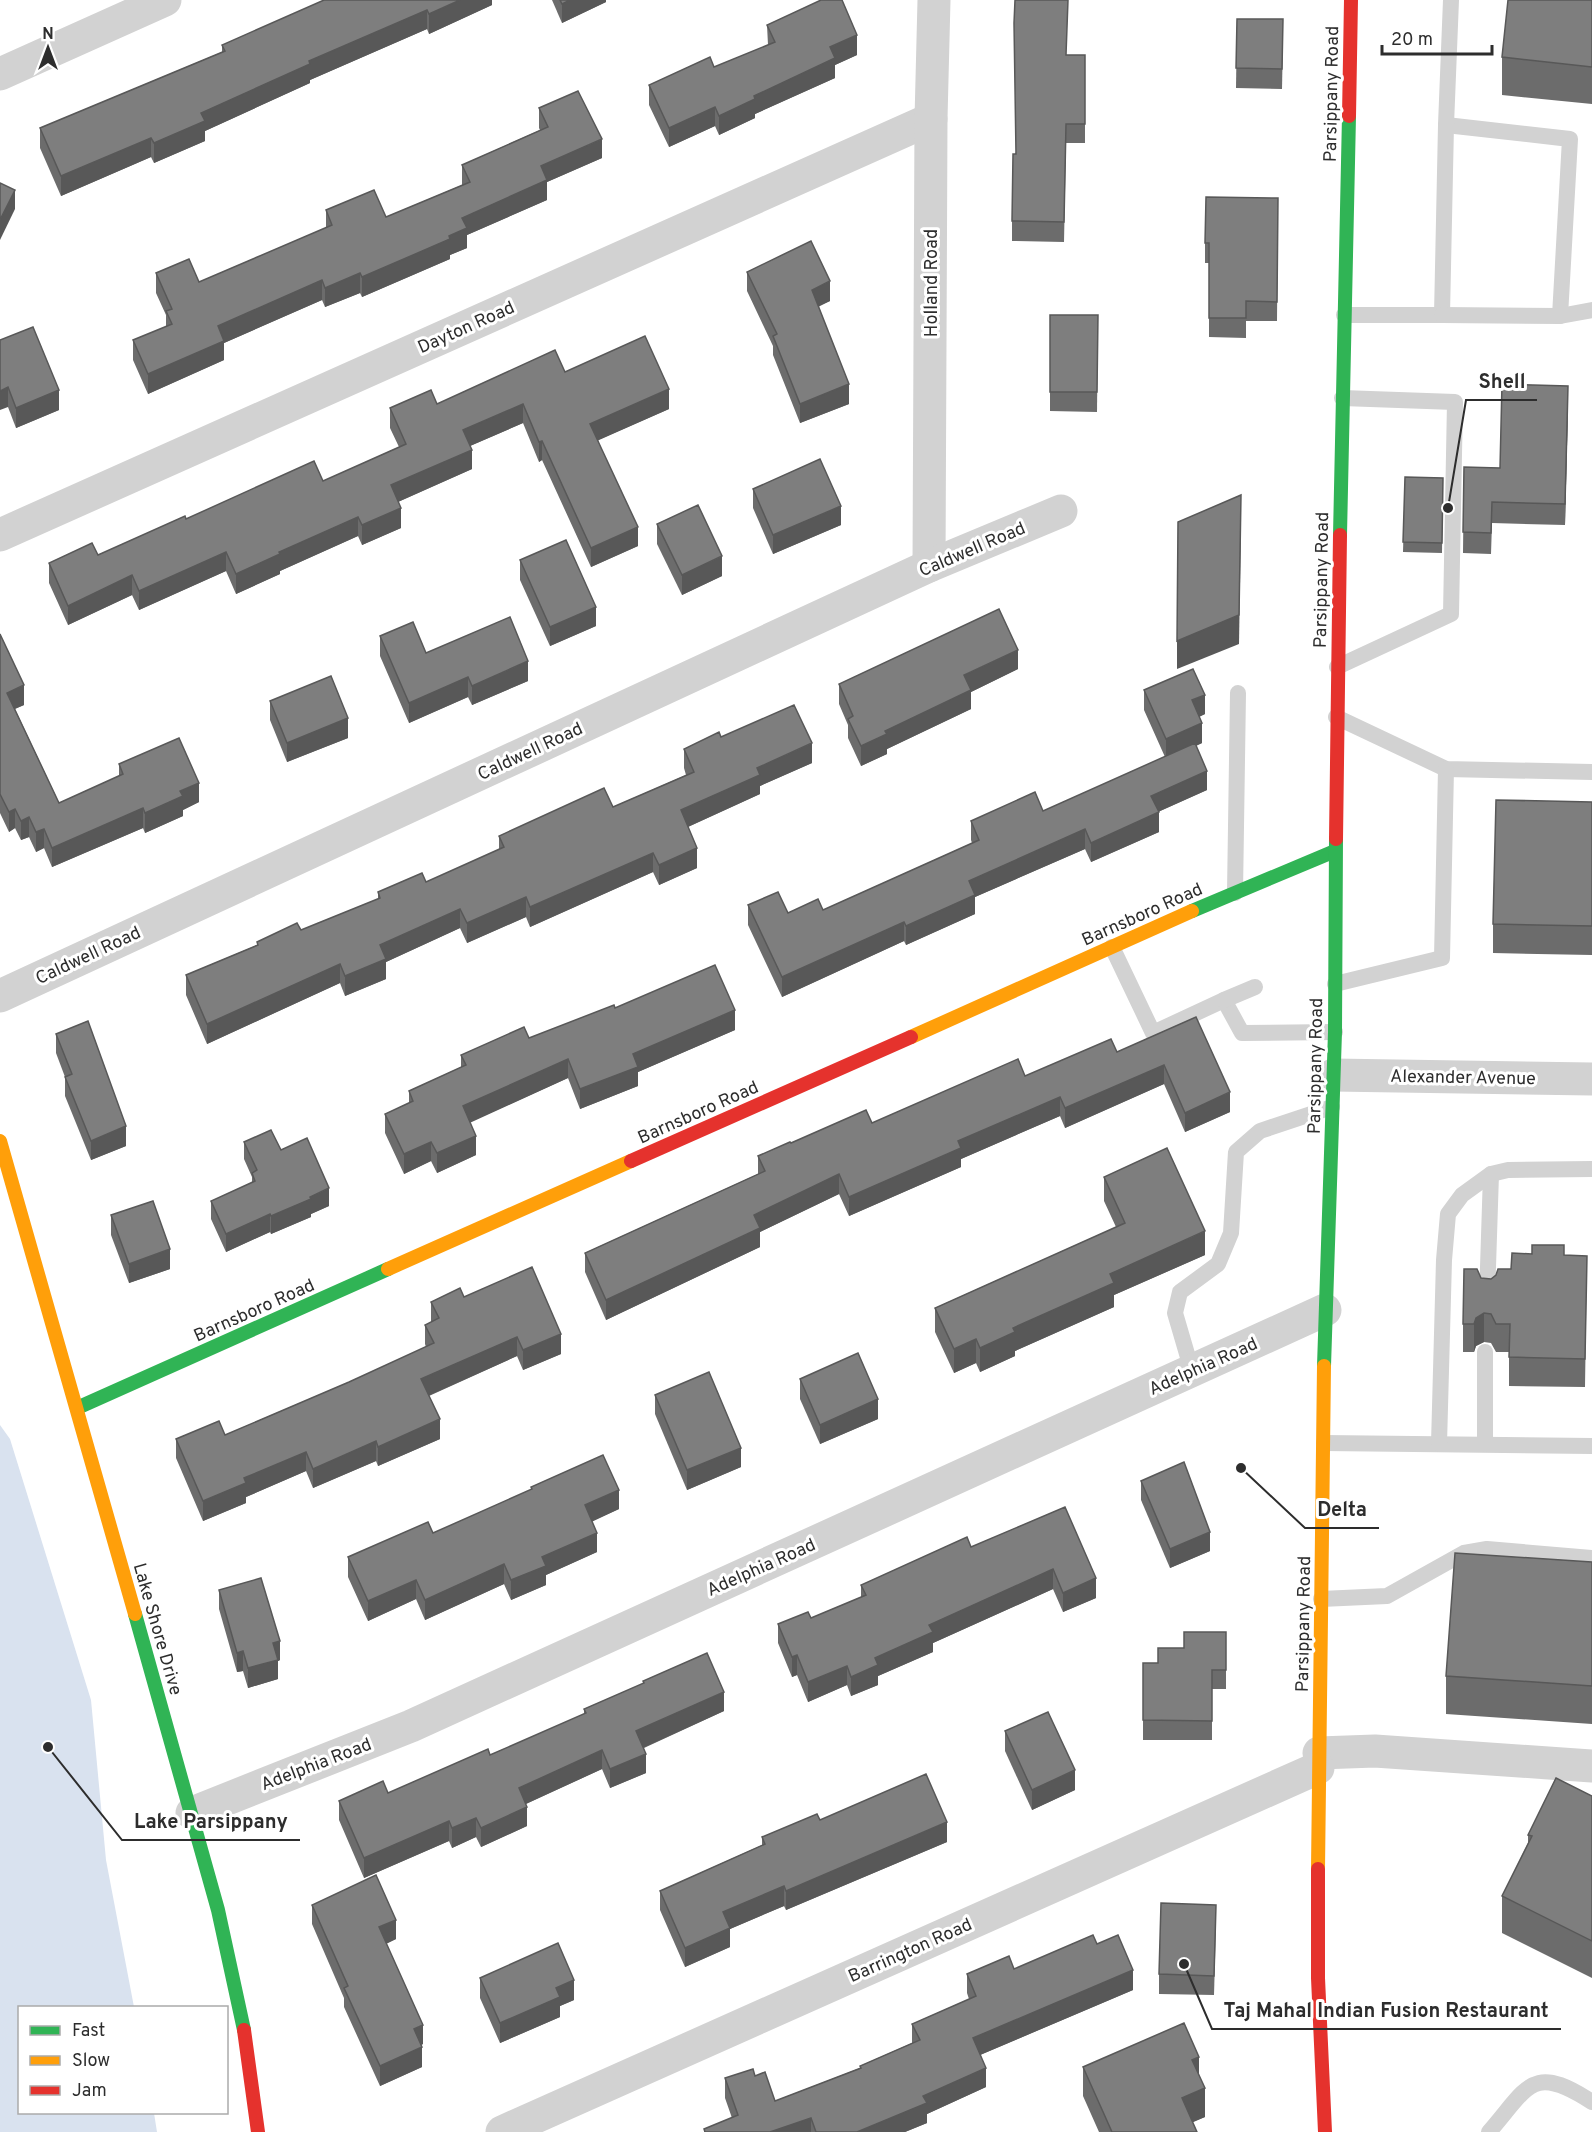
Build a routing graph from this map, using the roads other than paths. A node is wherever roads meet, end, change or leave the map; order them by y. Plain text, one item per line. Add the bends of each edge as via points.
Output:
1 (165, 0) edge
2 (934, 0) edge
3 (1351, 0) edge
4 (1451, 0) edge
5 (0, 74) edge
6 (931, 119) junction
7 (1446, 125) junction
8 (1592, 310) edge
9 (1344, 315) junction
10 (1442, 315) junction
11 (1560, 316) junction
12 (1342, 398) junction
13 (1061, 511) dead end
14 (0, 534) edge
15 (929, 566) junction
16 (1337, 667) junction
17 (1238, 693) dead end
18 (1336, 717) junction
19 (1446, 769) junction
20 (1592, 772) edge
21 (1335, 851) junction
22 (1235, 893) junction
23 (1112, 947) junction
24 (1335, 984) junction
25 (1255, 987) dead end
26 (0, 996) edge
27 (1224, 1000) junction
28 (1335, 1032) junction
29 (1333, 1075) junction
30 (1592, 1079) edge
31 (1332, 1107) junction
32 (0, 1141) edge
33 (1592, 1169) edge
34 (1491, 1174) junction
35 (1487, 1298) edge
36 (1325, 1310) junction
37 (1485, 1352) dead end
38 (1192, 1371) junction
39 (77, 1408) junction
40 (1323, 1443) junction
41 (1439, 1444) junction
42 (1485, 1444) junction
43 (1592, 1446) edge
44 (1592, 1558) edge
45 (1321, 1599) junction
46 (1319, 1760) junction
47 (1592, 1766) edge
48 (192, 1813) junction
49 (1592, 2102) edge
50 (258, 2132) edge
51 (502, 2132) edge
52 (1325, 2132) edge
53 (1489, 2132) edge

1 - 5 street
2 - 6 street, Holland Road
3 - 9 street, Parsippany Road
4 - 7 lane
6 - 14 street, Dayton Road
6 - 15 street, Holland Road
7 - 10 lane
7 - 11 lane via 1570,139
8 - 11 lane
9 - 10 lane
9 - 12 street, Parsippany Road
10 - 11 lane
12 - 16 street, Parsippany Road
12 - 16 lane via 1455,402 1455,414 1451,614
13 - 15 street, Caldwell Road
15 - 26 street, Caldwell Road
16 - 18 street, Parsippany Road
17 - 22 lane
18 - 19 lane
18 - 21 street, Parsippany Road
19 - 20 lane
19 - 24 lane via 1442,958
21 - 22 street, Barnsboro Road
21 - 24 street, Parsippany Road
22 - 23 street, Barnsboro Road
23 - 27 lane via 1153,1033
23 - 39 street, Barnsboro Road
24 - 28 street, Parsippany Road
25 - 27 lane
27 - 28 lane via 1242,1033
28 - 29 street, Parsippany Road
29 - 30 street, Alexander Avenue
29 - 31 street, Parsippany Road
31 - 36 street, Parsippany Road
31 - 38 lane via 1260,1131 1236,1152 1230,1233 1218,1264 1180,1292 1175,1313
32 - 39 street, Lake Shore Drive
33 - 34 lane via 1508,1170
34 - 35 lane
34 - 41 lane via 1462,1195 1448,1214
36 - 38 street, Adelphia Road
36 - 40 street, Parsippany Road
37 - 42 lane
38 - 48 street, Adelphia Road via 411,1726
39 - 48 street, Lake Shore Drive
40 - 41 lane
40 - 45 street, Parsippany Road
41 - 42 lane
42 - 43 lane
44 - 45 lane via 1487,1549 1464,1553 1387,1596
45 - 46 street, Parsippany Road
46 - 47 street via 1375,1751
46 - 51 street, Barrington Road
46 - 52 street, Parsippany Road via 1318,1978
48 - 50 street, Lake Shore Drive via 236,1982 254,2081
49 - 53 lane via 1569,2087 1547,2081 1531,2084

